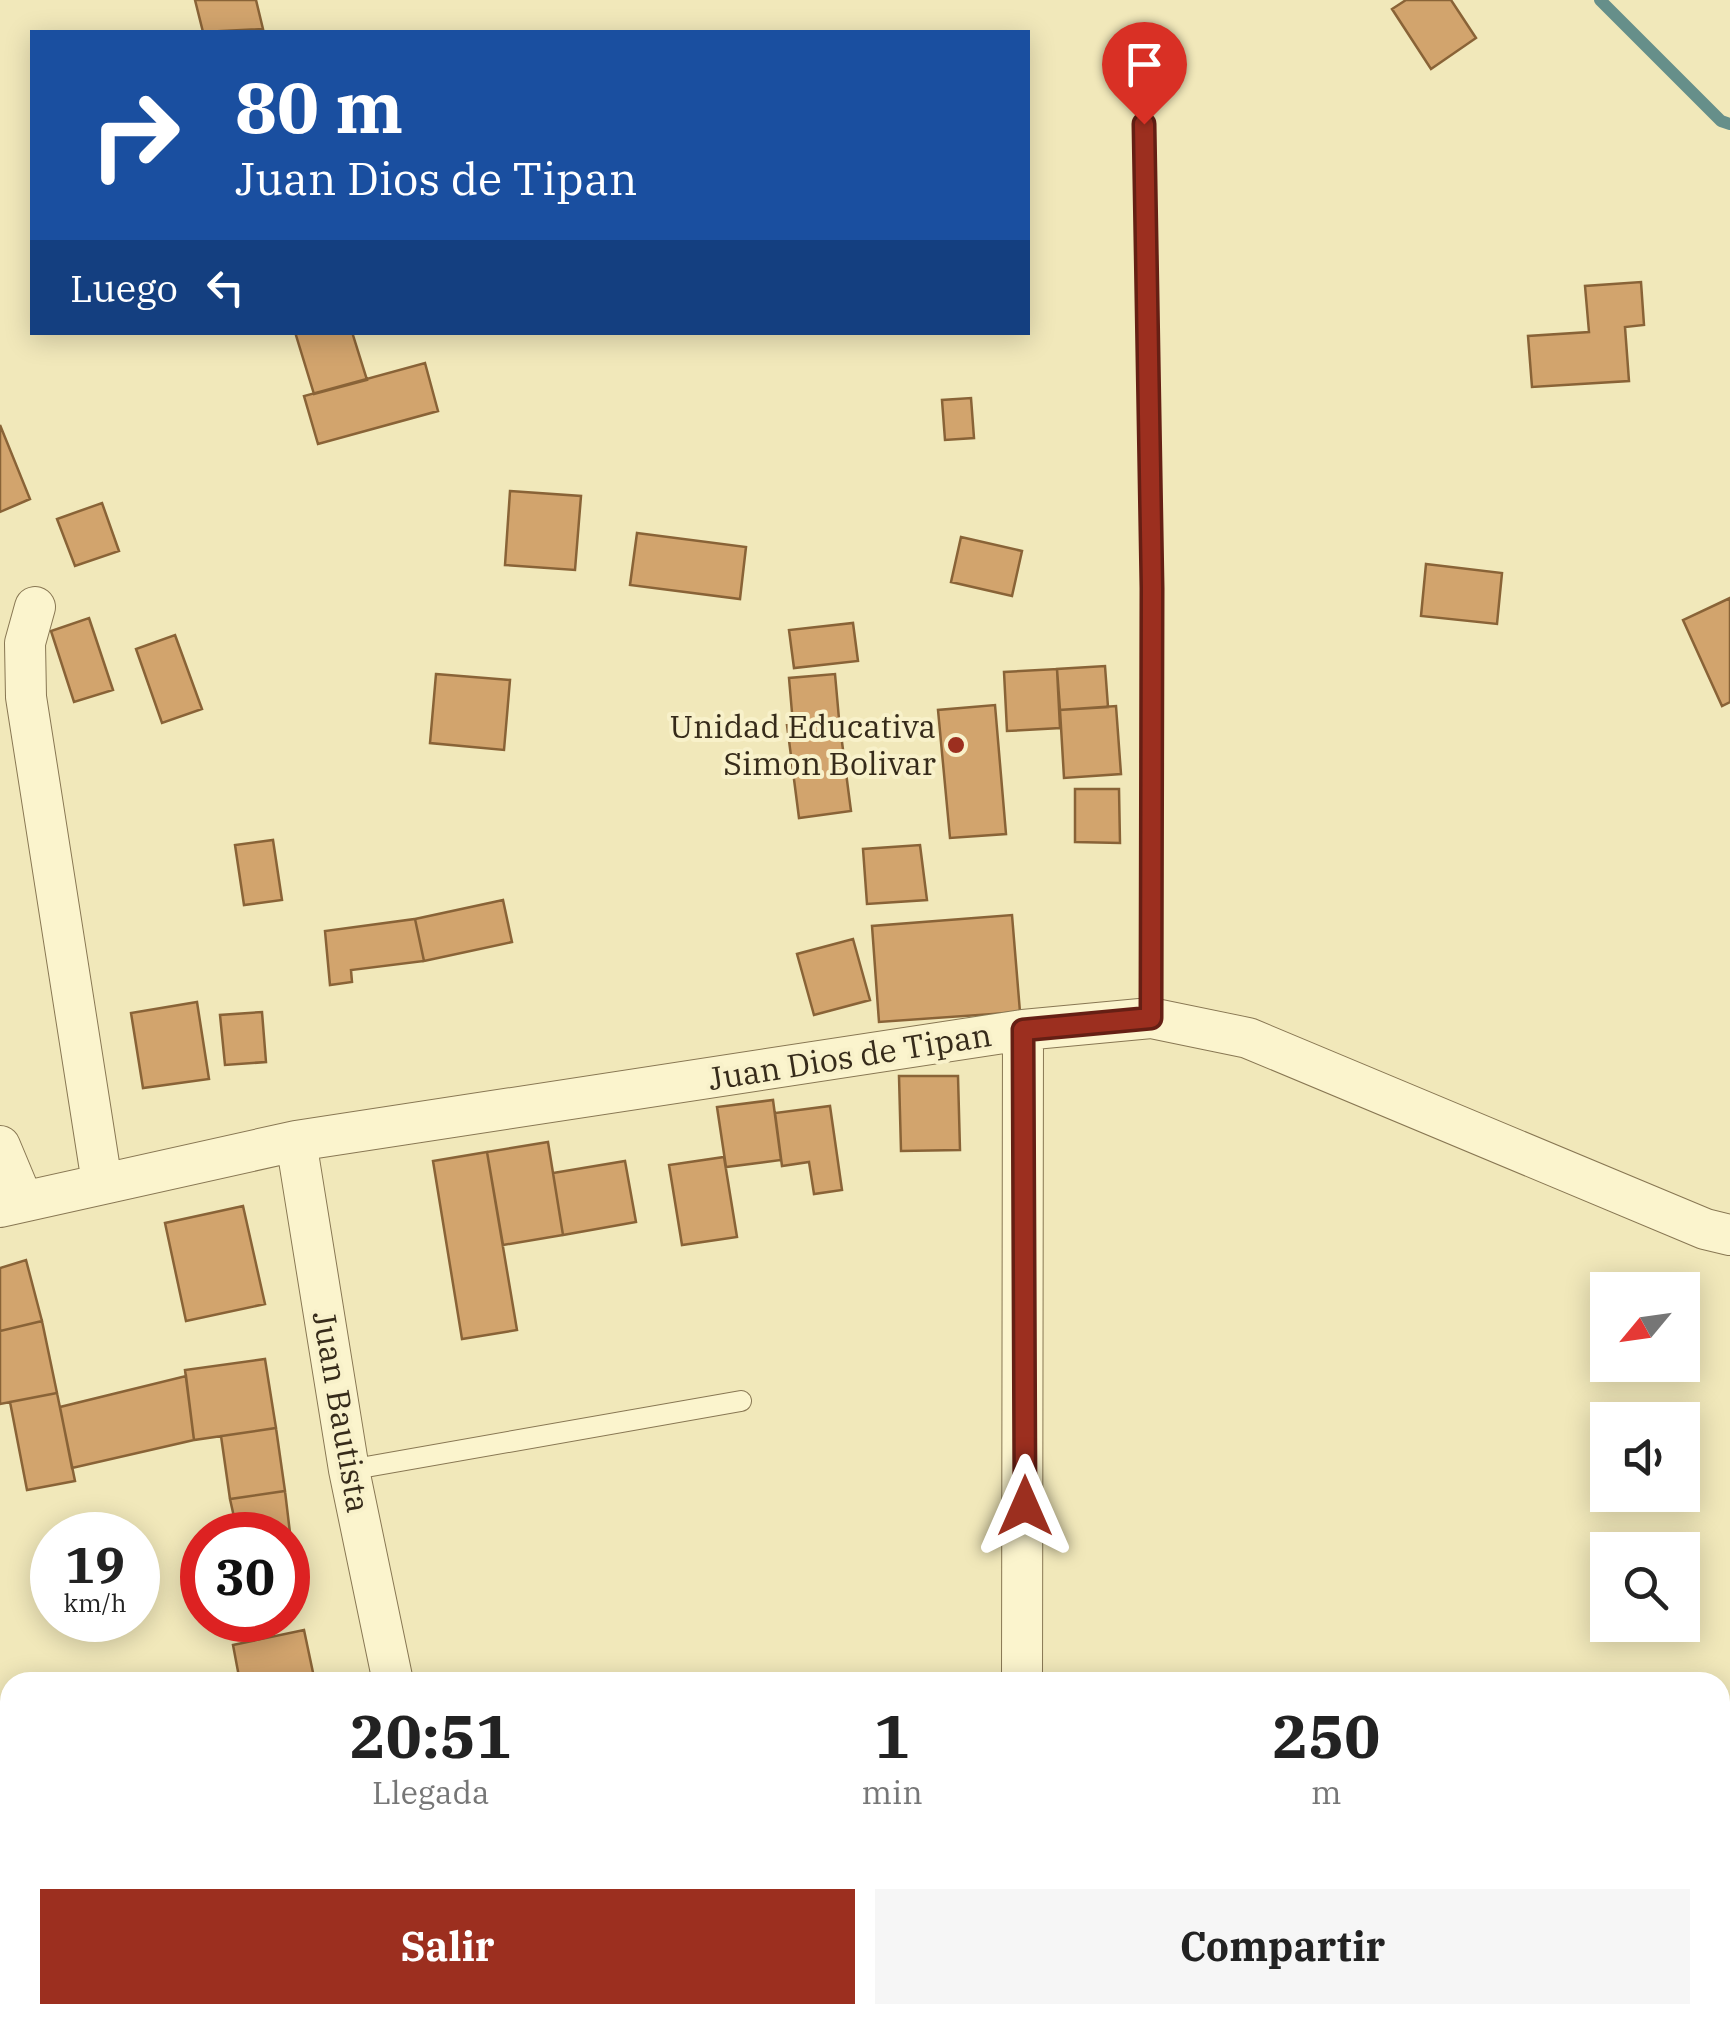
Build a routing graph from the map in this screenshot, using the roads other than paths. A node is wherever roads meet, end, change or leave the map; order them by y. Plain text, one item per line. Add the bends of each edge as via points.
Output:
1 (1144, 124) dead end
2 (34, 607) dead end
3 (1151, 1018) junction
4 (1023, 1030) junction
5 (296, 1141) junction
6 (0, 1146) edge
7 (102, 1183) junction
8 (12, 1204) edge
9 (1730, 1235) edge
10 (741, 1401) dead end
11 (349, 1470) junction
12 (391, 1672) edge
13 (1022, 1672) edge

1 - 3 lane
2 - 7 street via 25,643 26,697
3 - 4 street, Juan Dios de Tipan
3 - 9 street, Juan Dios de Tipan via 1248,1038
4 - 5 street, Juan Dios de Tipan
4 - 13 street
5 - 7 street, Juan Dios de Tipan
5 - 11 street, Juan Bautista
6 - 8 street
7 - 8 street, Juan Dios de Tipan
10 - 11 lane
11 - 12 street, Juan Bautista

